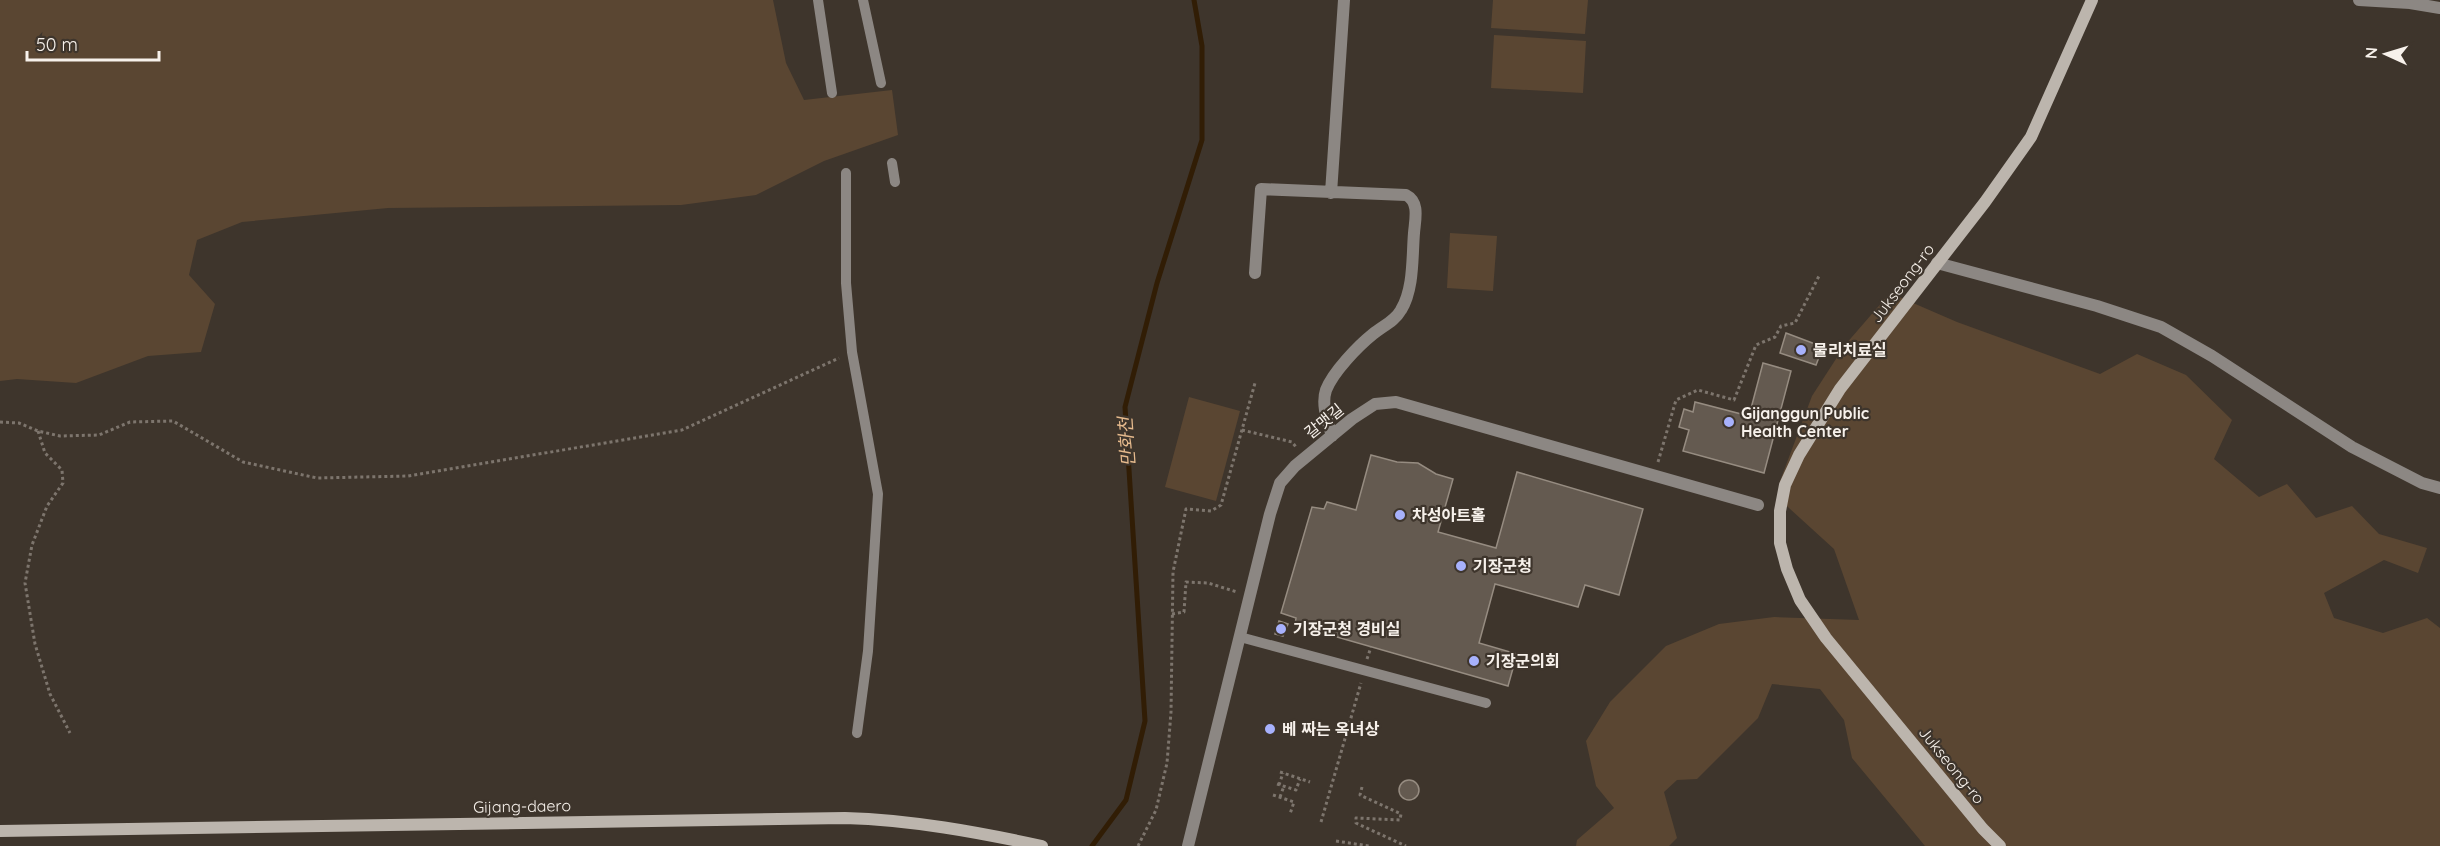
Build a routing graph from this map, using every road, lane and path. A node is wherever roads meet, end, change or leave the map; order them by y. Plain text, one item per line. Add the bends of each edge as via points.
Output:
1 (818, 0) edge
2 (863, 0) edge
3 (1344, 0) edge
4 (2092, 0) edge
5 (2359, 0) edge
6 (2440, 8) edge
7 (881, 83) dead end
8 (832, 93) dead end
9 (892, 163) dead end
10 (846, 173) dead end
11 (895, 182) dead end
12 (1331, 193) junction
13 (1938, 263) junction
14 (1255, 273) dead end
15 (1819, 276) dead end
16 (852, 352) junction
17 (1255, 383) dead end
18 (0, 422) edge
19 (1242, 430) junction
20 (38, 431) junction
21 (1332, 436) junction
22 (1305, 458) junction
23 (1654, 475) junction
24 (2440, 488) edge
25 (1758, 505) dead end
26 (1249, 595) junction
27 (1172, 614) junction
28 (1240, 637) junction
29 (1371, 647) dead end
30 (1365, 670) junction
31 (1486, 703) dead end
32 (70, 733) dead end
33 (857, 733) dead end
34 (1300, 779) junction
35 (1310, 782) dead end
36 (1284, 786) junction
37 (1362, 787) dead end
38 (1273, 795) dead end
39 (1280, 797) junction
40 (1290, 814) dead end
41 (1321, 822) dead end
42 (0, 831) edge
43 (1336, 841) dead end
44 (1041, 846) edge
45 (1138, 846) edge
46 (1188, 846) edge
47 (1369, 846) edge
48 (1406, 846) edge
49 (2000, 846) edge

1 - 8 lane
2 - 7 lane
3 - 12 street
4 - 13 main road, Jukseong-ro via 2031,137 2010,156
5 - 6 street
9 - 11 lane
10 - 16 lane via 846,283
12 - 14 street via 1261,189
12 - 21 street via 1406,195 1416,211 1410,283 1404,305 1346,362 1326,390 1325,411
13 - 24 street via 2161,327 2352,447 2422,483
13 - 49 main road, Jukseong-ro via 1840,389 1799,455 1785,485 1780,543 1800,600 1826,638
15 - 23 path via 1795,323 1781,326 1775,337 1756,345 1734,400 1698,390 1676,400
16 - 20 path via 682,430 408,476 317,478 243,462 173,421 130,422 99,435 60,436
16 - 33 lane via 878,494 868,651
17 - 19 path
18 - 20 path via 19,423
19 - 22 path via 1292,442
19 - 27 path via 1221,505 1211,511 1186,509 1173,572
20 - 32 path via 45,453 62,470 63,483 47,507 32,545 25,583 34,644 50,694
21 - 22 street, 갈맷길
21 - 23 street, 갈맷길 via 1376,404 1396,402
22 - 26 street, 갈맷길 via 1280,483
23 - 25 street, 갈맷길
26 - 27 path via 1208,583 1186,582 1184,612
26 - 28 street, 갈맷길
27 - 45 path via 1167,763 1156,810
28 - 30 lane
28 - 46 street, 갈맷길
29 - 30 path
30 - 31 lane
30 - 41 path
34 - 35 path
34 - 36 path via 1296,790
34 - 36 path via 1281,773 1278,784
36 - 39 path
37 - 48 path via 1360,795 1401,814 1400,820 1356,818 1356,823
38 - 39 path
39 - 40 path via 1294,802
42 - 44 main road, Gijang-daero via 845,818 958,829
43 - 47 path

